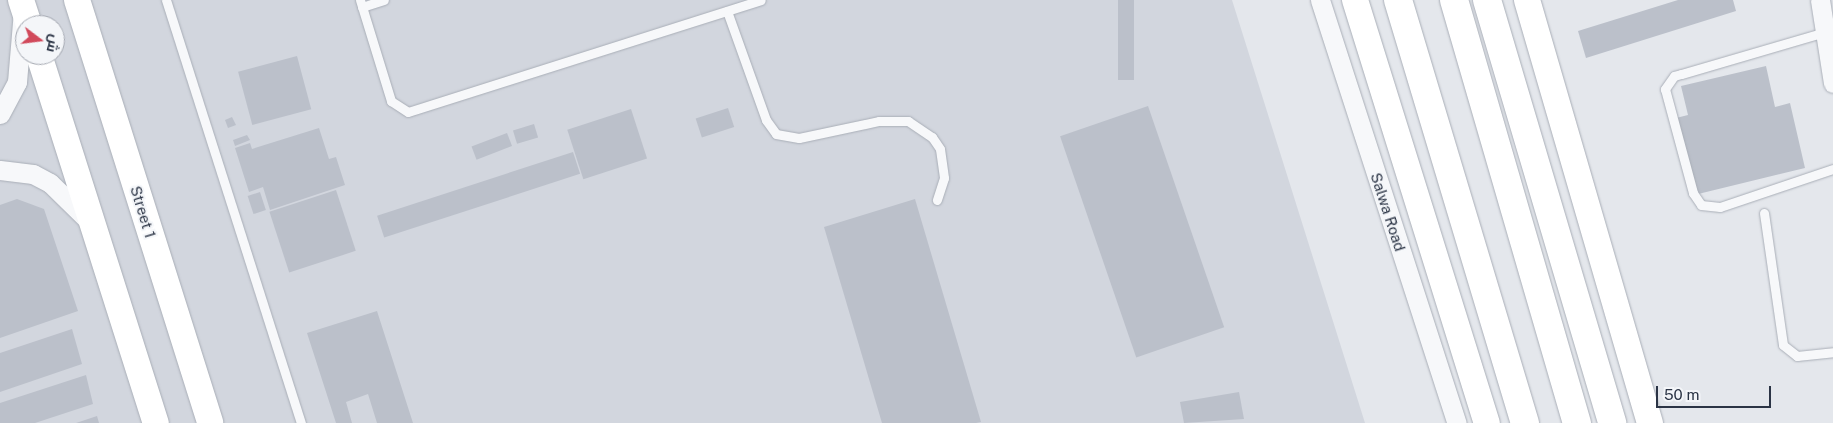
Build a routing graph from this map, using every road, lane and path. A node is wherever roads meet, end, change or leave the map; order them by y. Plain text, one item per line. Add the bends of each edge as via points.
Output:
1 (77, 0) edge
2 (90, 0) edge
3 (166, 0) edge
4 (384, 0) edge
5 (761, 0) edge
6 (1320, 0) edge
7 (1355, 0) edge
8 (1398, 0) edge
9 (1454, 0) edge
10 (1486, 0) edge
11 (1527, 0) edge
12 (1820, 0) edge
13 (361, 4) edge
14 (25, 10) edge
15 (727, 12) junction
16 (1825, 32) junction
17 (90, 39) junction
18 (42, 65) edge
19 (1833, 83) edge
20 (0, 114) edge
21 (1833, 169) edge
22 (0, 170) edge
23 (937, 200) dead end
24 (1764, 213) dead end
25 (93, 225) junction
26 (1833, 352) edge
27 (156, 423) edge
28 (210, 423) edge
29 (301, 423) edge
30 (1456, 423) edge
31 (1487, 423) edge
32 (1525, 423) edge
33 (1577, 423) edge
34 (1612, 423) edge
35 (1650, 423) edge

1 - 17 main road, Street 1
2 - 17 street
3 - 29 lane
4 - 13 lane
5 - 15 lane
6 - 30 street, Salwa Road
7 - 31 main road, Salwa Road
8 - 32 highway
9 - 33 highway
10 - 34 highway
11 - 35 main road
12 - 16 street
13 - 15 lane via 391,101 408,112
14 - 20 street via 17,82
15 - 23 lane via 766,120 776,134 799,138 879,121 908,121 932,137 940,149 944,178
16 - 19 street
16 - 21 lane via 1674,76 1665,89 1693,193 1701,205 1720,207
17 - 28 main road, Street 1
18 - 25 main road
22 - 25 street via 33,174 50,182
24 - 26 lane via 1783,345 1797,356
25 - 27 main road

